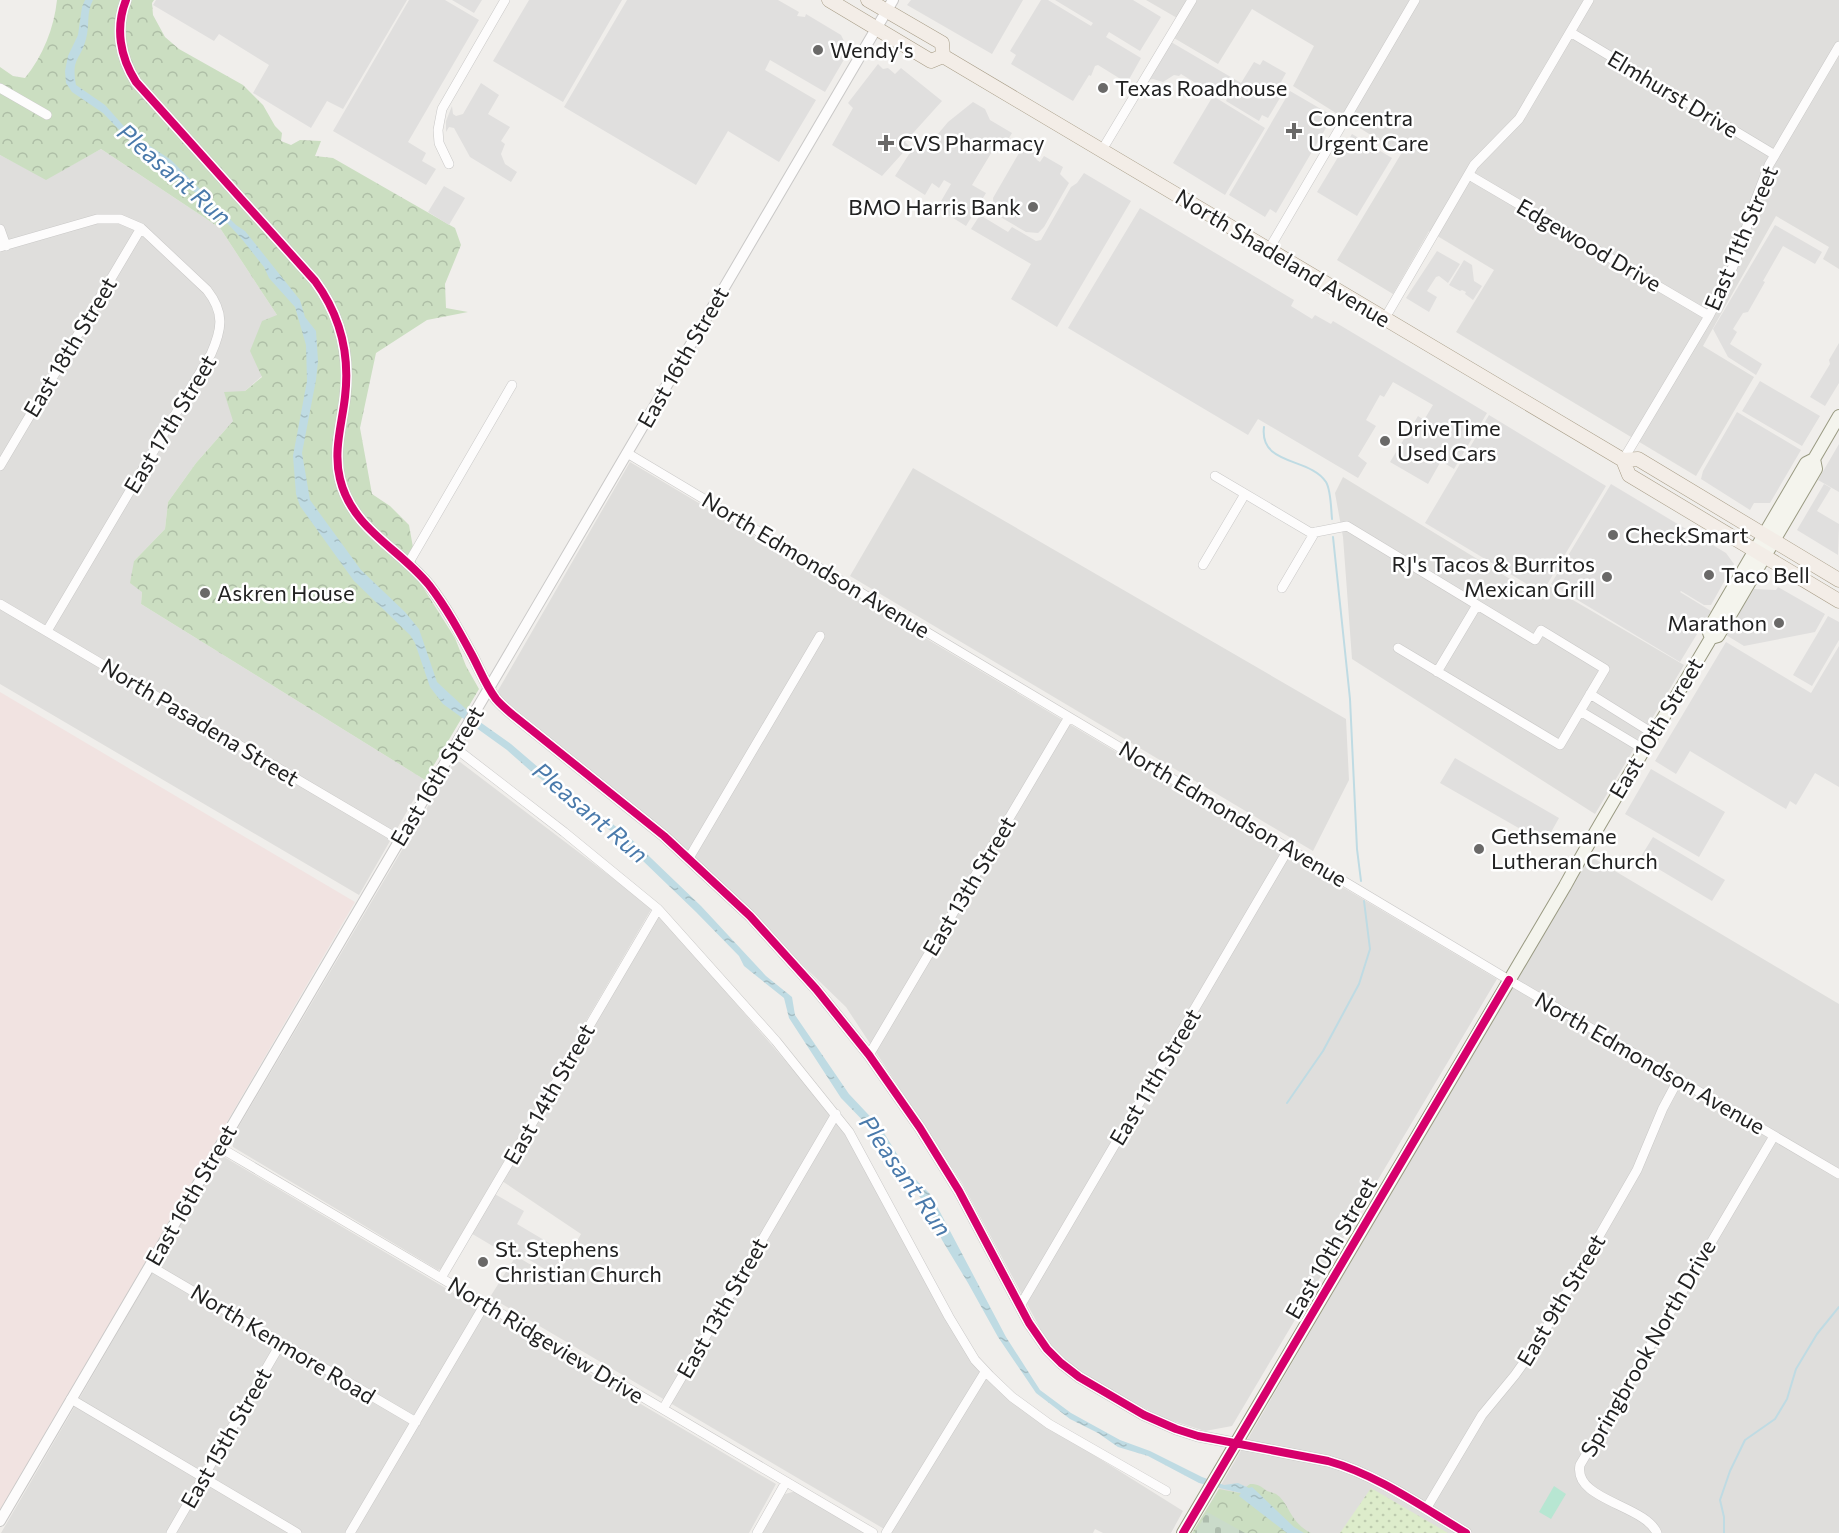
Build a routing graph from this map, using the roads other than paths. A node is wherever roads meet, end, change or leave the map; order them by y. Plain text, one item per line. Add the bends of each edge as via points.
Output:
1 (126, 0) edge
2 (505, 0) edge
3 (829, 0) edge
4 (868, 0) edge
5 (1192, 0) edge
6 (1416, 0) edge
7 (1589, 0) edge
8 (889, 5) edge
9 (876, 28) junction
10 (1570, 32) junction
11 (1839, 46) edge
12 (943, 56) junction
13 (0, 88) edge
14 (47, 115) dead end
15 (1102, 150) junction
16 (1775, 155) junction
17 (449, 164) dead end
18 (1469, 175) junction
19 (141, 228) junction
20 (0, 229) edge
21 (3, 246) edge
22 (1269, 249) junction
23 (1709, 316) junction
24 (1385, 318) junction
25 (512, 385) dead end
26 (1839, 416) edge
27 (627, 453) junction
28 (1623, 460) junction
29 (0, 466) edge
30 (1215, 476) dead end
31 (1245, 494) junction
32 (1315, 532) junction
33 (1768, 538) junction
34 (1759, 554) junction
35 (408, 564) junction
36 (1203, 565) dead end
37 (1839, 580) edge
38 (1282, 588) dead end
39 (1839, 601) edge
40 (0, 604) edge
41 (1476, 604) junction
42 (47, 631) junction
43 (820, 636) dead end
44 (1398, 648) dead end
45 (1437, 672) junction
46 (489, 689) junction
47 (1590, 694) junction
48 (1580, 711) junction
49 (1069, 717) junction
50 (1654, 734) junction
51 (454, 747) junction
52 (1645, 750) junction
53 (399, 840) junction
54 (1289, 848) junction
55 (688, 858) junction
56 (658, 909) junction
57 (1509, 980) junction
58 (869, 1055) junction
59 (1678, 1080) junction
60 (836, 1114) junction
61 (1774, 1136) junction
62 (219, 1148) junction
63 (1839, 1174) edge
64 (150, 1266) junction
65 (441, 1278) junction
66 (485, 1304) junction
67 (1020, 1306) junction
68 (281, 1343) junction
69 (985, 1371) junction
70 (71, 1399) junction
71 (663, 1409) junction
72 (416, 1422) junction
73 (1237, 1443) junction
74 (203, 1477) junction
75 (786, 1482) junction
76 (1166, 1491) dead end
77 (1426, 1509) junction
78 (0, 1521) edge
79 (171, 1533) edge
80 (297, 1533) edge
81 (350, 1533) edge
82 (757, 1533) edge
83 (873, 1533) edge
84 (886, 1533) edge
85 (1183, 1533) edge
86 (1466, 1533) edge
87 (1658, 1533) edge

1 - 35 street via 120,41 136,82 315,282 331,305 341,332 345,362 338,446 342,485 371,531
2 - 17 street via 442,109 439,143
3 - 9 main road, North Shadeland Avenue
4 - 8 main road, North Shadeland Avenue
5 - 15 street
6 - 22 street
7 - 10 street
8 - 9 street, East 16th Street
8 - 12 main road, North Shadeland Avenue via 942,43
9 - 12 main road, North Shadeland Avenue via 931,61
9 - 27 street, East 16th Street
10 - 16 street, Elmhurst Drive
10 - 18 street via 1519,119
11 - 16 street, East 11th Street
12 - 15 main road, North Shadeland Avenue
13 - 14 street
15 - 22 main road, North Shadeland Avenue
16 - 23 street, East 11th Street via 1728,279
18 - 23 street, Edgewood Drive
18 - 24 street
19 - 21 street via 124,220 104,218
19 - 29 street, East 18th Street
19 - 42 street, East 17th Street via 212,297 220,315 219,335
20 - 21 street
22 - 24 main road, North Shadeland Avenue
23 - 28 street, East 11th Street
24 - 28 main road, North Shadeland Avenue
25 - 35 street
26 - 33 main road, East 10th Street via 1814,459 1816,469
27 - 46 street, East 16th Street
27 - 49 street, North Edmondson Avenue
28 - 33 main road, North Shadeland Avenue via 1638,459
28 - 34 main road, North Shadeland Avenue via 1629,475
30 - 31 street
31 - 32 street
31 - 36 street
32 - 38 street
32 - 41 street via 1347,526
33 - 34 main road, East 10th Street
33 - 37 main road, North Shadeland Avenue
34 - 39 main road, North Shadeland Avenue
34 - 50 main road, East 10th Street via 1708,630 1710,638
35 - 46 street via 443,604
40 - 42 street, North Pasadena Street
41 - 45 street
41 - 47 street via 1535,640 1541,630 1605,669
42 - 53 street, North Pasadena Street
43 - 55 street
44 - 45 street
45 - 48 street via 1560,745
46 - 51 street, East 16th Street
46 - 55 street via 513,715
47 - 48 street
47 - 50 street
48 - 52 street
49 - 54 street, North Edmondson Avenue
49 - 58 street, East 13th Street
50 - 52 main road, East 10th Street
51 - 53 street, East 16th Street
51 - 56 street
52 - 57 main road, East 10th Street
53 - 62 street, East 16th Street
54 - 57 street, North Edmondson Avenue
54 - 67 street, East 11th Street
55 - 58 street via 779,947
56 - 60 street
56 - 65 street, East 14th Street
57 - 59 street, North Edmondson Avenue
57 - 73 main road, East 10th Street
58 - 67 street via 959,1191
59 - 61 street, North Edmondson Avenue
59 - 77 street, East 9th Street via 1637,1170 1537,1344 1482,1415
60 - 69 street via 855,1142 948,1317
60 - 71 street, East 13th Street
61 - 63 street, North Edmondson Avenue
61 - 87 street, Springbrook North Drive via 1580,1465 1579,1475 1585,1486 1649,1522
62 - 64 street, East 16th Street
62 - 65 street, North Ridgeview Drive
64 - 68 street, North Kenmore Road
64 - 70 street, East 16th Street
65 - 66 street, North Ridgeview Drive
66 - 71 street, North Ridgeview Drive
66 - 72 street
67 - 73 street via 1047,1349 1079,1377 1165,1425
68 - 72 street, North Kenmore Road
68 - 74 street, East 15th Street
69 - 76 street via 1043,1420
69 - 84 street
70 - 74 street
70 - 78 street, East 16th Street
71 - 75 street, North Ridgeview Drive
72 - 81 street
73 - 77 street via 1343,1466 1377,1480
73 - 85 main road, East 10th Street
74 - 79 street, East 15th Street
74 - 80 street
75 - 82 street
75 - 83 street, North Ridgeview Drive
77 - 86 street

